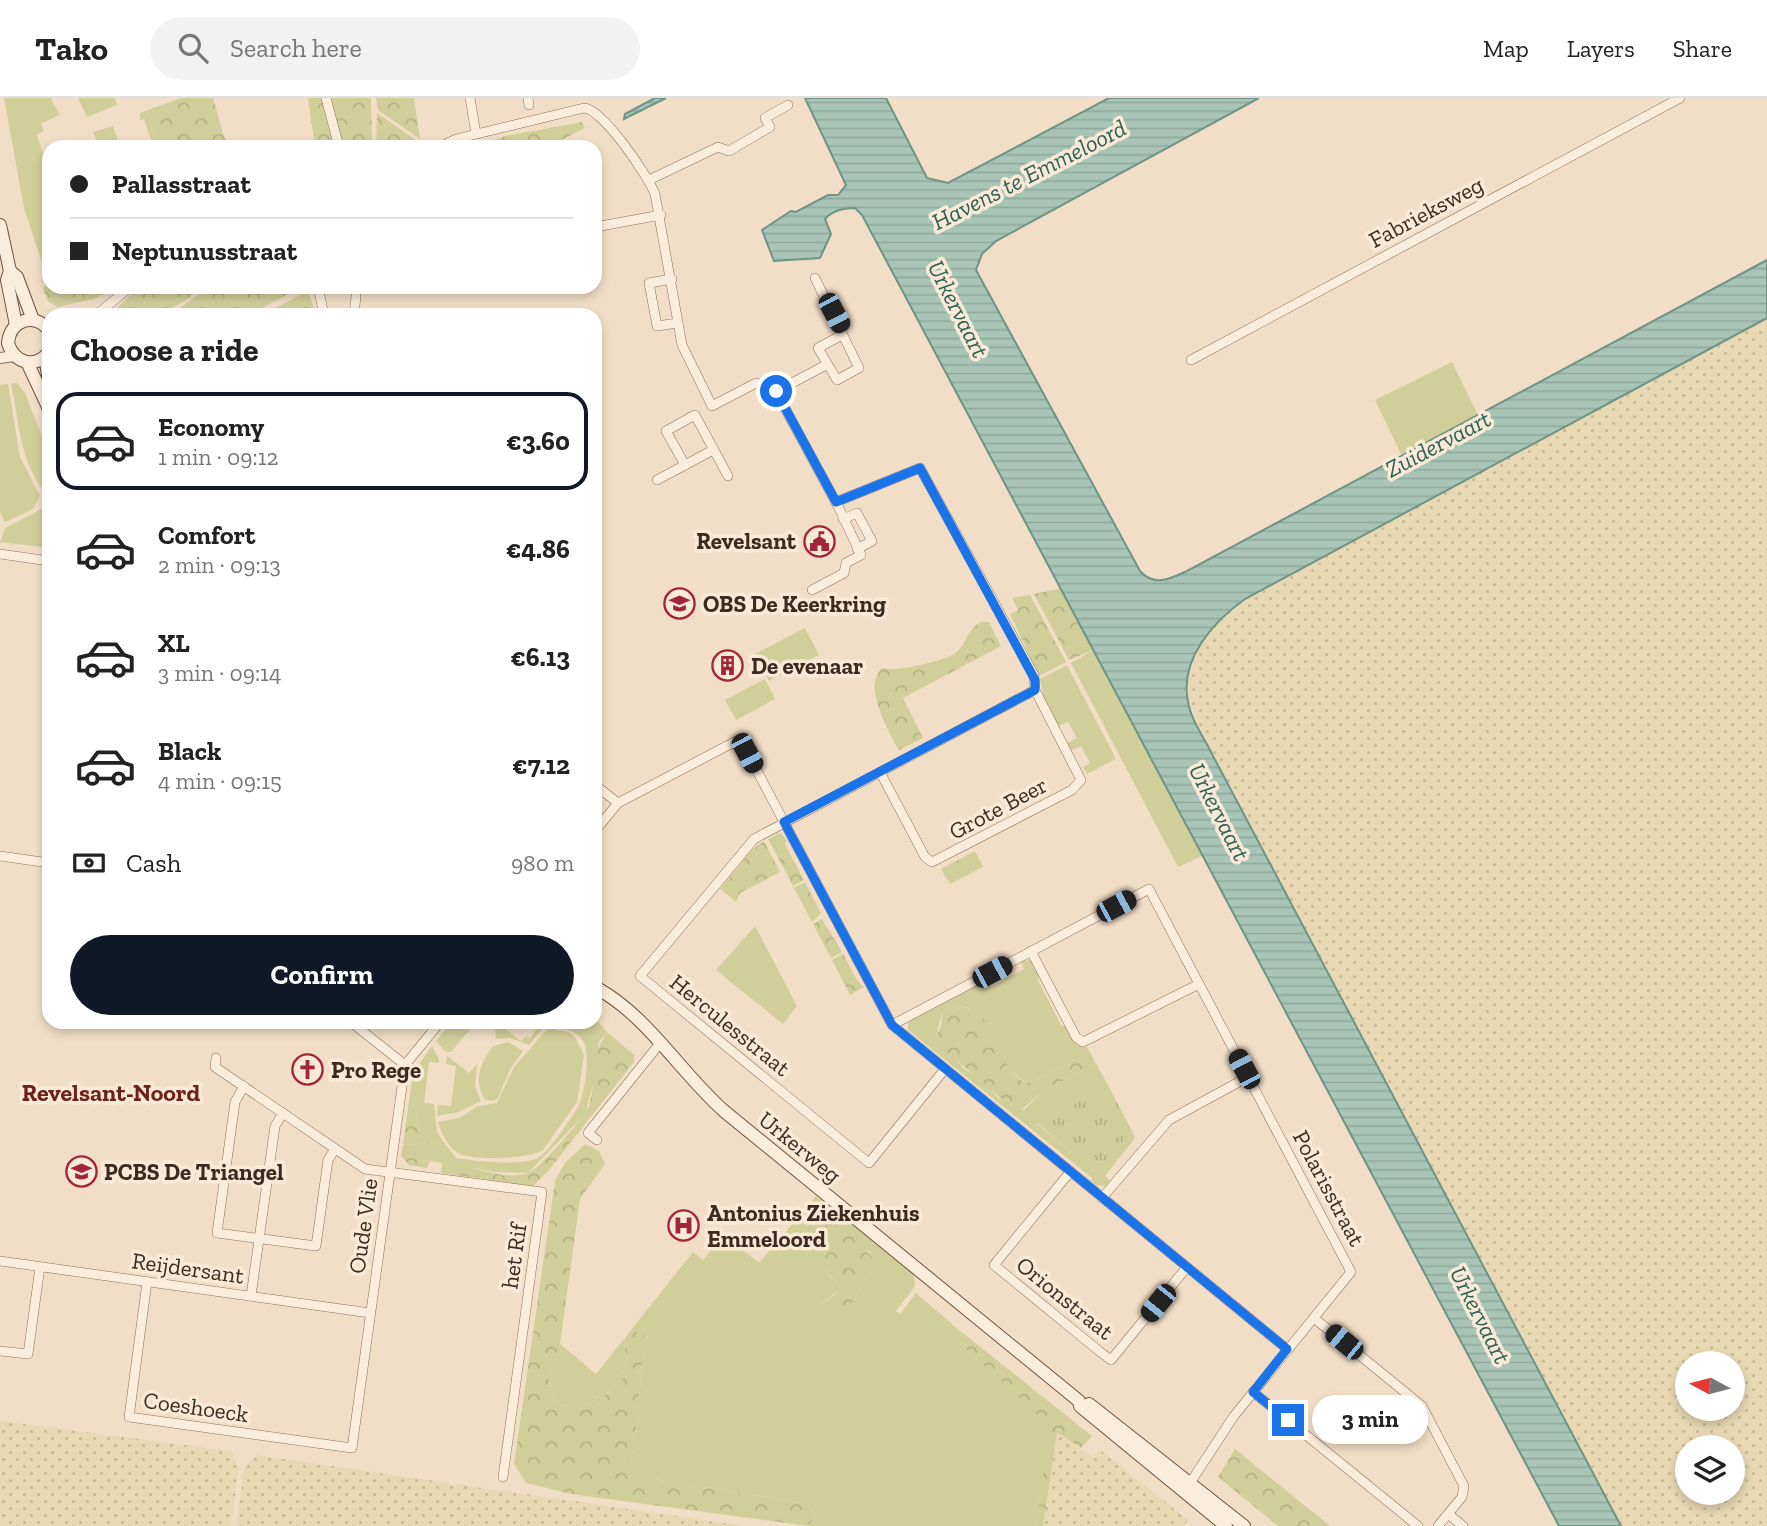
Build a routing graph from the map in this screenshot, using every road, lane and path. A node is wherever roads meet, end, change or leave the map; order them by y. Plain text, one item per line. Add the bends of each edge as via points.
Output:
1 (326, 98) edge
2 (470, 98) edge
3 (1680, 98) edge
4 (584, 103) edge
5 (788, 105) dead end
6 (476, 134) junction
7 (337, 140) edge
8 (455, 140) edge
9 (649, 180) junction
10 (661, 215) junction
11 (0, 225) edge
12 (602, 225) edge
13 (10, 271) junction
14 (815, 278) dead end
15 (672, 279) junction
16 (122, 294) edge
17 (356, 296) dead end
18 (105, 308) edge
19 (355, 308) edge
20 (33, 320) junction
21 (678, 323) junction
22 (16, 325) junction
23 (42, 325) edge
24 (842, 335) junction
25 (4, 341) edge
26 (14, 356) junction
27 (42, 356) edge
28 (0, 358) edge
29 (1191, 360) dead end
30 (27, 362) junction
31 (826, 365) junction
32 (776, 391) junction
33 (42, 394) edge
34 (711, 403) junction
35 (695, 415) junction
36 (713, 450) junction
37 (685, 465) junction
38 (728, 476) dead end
39 (657, 480) dead end
40 (836, 502) junction
41 (843, 519) junction
42 (857, 549) junction
43 (0, 554) edge
44 (42, 560) edge
45 (812, 590) dead end
46 (1035, 690) junction
47 (880, 772) junction
48 (602, 790) edge
49 (618, 803) junction
50 (602, 822) edge
51 (784, 822) junction
52 (0, 856) edge
53 (42, 860) edge
54 (1031, 951) junction
55 (1199, 984) junction
56 (602, 991) edge
57 (892, 1025) junction
58 (360, 1029) edge
59 (434, 1029) edge
60 (661, 1042) junction
61 (216, 1058) dead end
62 (405, 1065) junction
63 (945, 1069) junction
64 (1248, 1077) junction
65 (244, 1086) junction
66 (283, 1113) junction
67 (597, 1140) dead end
68 (335, 1149) junction
69 (390, 1171) junction
70 (1070, 1172) junction
71 (1102, 1198) junction
72 (259, 1239) junction
73 (0, 1261) edge
74 (40, 1267) junction
75 (1187, 1267) junction
76 (147, 1282) junction
77 (251, 1296) junction
78 (370, 1313) junction
79 (1314, 1318) junction
80 (1287, 1349) junction
81 (0, 1351) edge
82 (1253, 1392) junction
83 (352, 1448) joint
84 (503, 1477) dead end
85 (1187, 1487) junction
86 (1448, 1514) junction
87 (1226, 1526) edge
88 (1244, 1526) edge
89 (1418, 1526) edge
90 (1438, 1526) edge
91 (1463, 1526) edge

1 - 7 street
2 - 6 street
3 - 29 street, Fabrieksweg
4 - 6 street
4 - 9 street via 598,114
5 - 9 street via 765,118 769,127 729,151 718,147
6 - 8 street
9 - 10 street
10 - 12 street
10 - 15 street
11 - 13 main road
13 - 20 main road via 17,277
13 - 22 main road via 7,280
14 - 24 street
15 - 21 street
15 - 21 street via 649,283 657,326
16 - 18 street
17 - 19 street
20 - 22 main road
20 - 23 main road
21 - 34 street via 683,351
22 - 25 main road
24 - 31 street via 818,348
24 - 31 street via 859,368 836,380
25 - 26 main road
26 - 28 street
26 - 30 main road
27 - 30 main road
30 - 33 main road
31 - 32 street
32 - 34 street via 758,383
32 - 40 street
34 - 35 street
35 - 36 street
35 - 37 street via 666,431
36 - 37 street
36 - 38 street
37 - 39 street
40 - 41 street
40 - 46 street via 920,468 1034,675
41 - 42 street
41 - 42 street via 857,513 872,541
42 - 45 street via 861,555 846,563 844,573
43 - 44 street
46 - 47 street
46 - 47 street, Grote Beer via 1080,782 1072,790 941,859 929,861
47 - 51 street
48 - 49 street
49 - 50 street
49 - 51 street via 740,738
51 - 57 street
51 - 63 street, Herculesstraat via 743,848 640,976 869,1163
52 - 53 street
54 - 55 street via 1076,1037 1088,1042
54 - 55 street, Polarisstraat via 1149,889
54 - 57 street
55 - 64 street, Polarisstraat
56 - 60 main road, Urkerweg
57 - 63 street
58 - 62 street
59 - 62 street
60 - 67 street via 589,1133
60 - 85 main road, Urkerweg via 723,1111 1079,1401 1097,1409
61 - 65 street via 215,1067
62 - 69 street, Oude Vlie
63 - 70 street
64 - 71 street via 1169,1120
64 - 79 street, Polarisstraat via 1351,1272
65 - 66 street
65 - 72 street via 235,1102 218,1233
66 - 68 street
66 - 72 street via 275,1126
68 - 69 street via 365,1169
68 - 72 street via 328,1160 316,1246
69 - 78 street, Oude Vlie
69 - 84 street, het Rif via 542,1192
70 - 71 street
70 - 75 street, Orionstraat via 994,1265 1078,1334 1111,1360
71 - 75 street
72 - 77 street
73 - 74 street, Reijdersant
74 - 76 street, Reijdersant
74 - 81 street via 28,1354
75 - 80 street
76 - 77 street, Reijdersant
76 - 83 street, Coeshoeck via 129,1417
77 - 78 street, Reijdersant
78 - 83 street, Oude Vlie
79 - 80 street, Polarisstraat
79 - 86 street via 1426,1411 1464,1486 1463,1495
80 - 82 street, Polarisstraat
82 - 85 street, Polarisstraat
82 - 89 street
85 - 87 main road, Urkerweg
85 - 88 main road, Urkerweg
86 - 90 street
86 - 91 street

